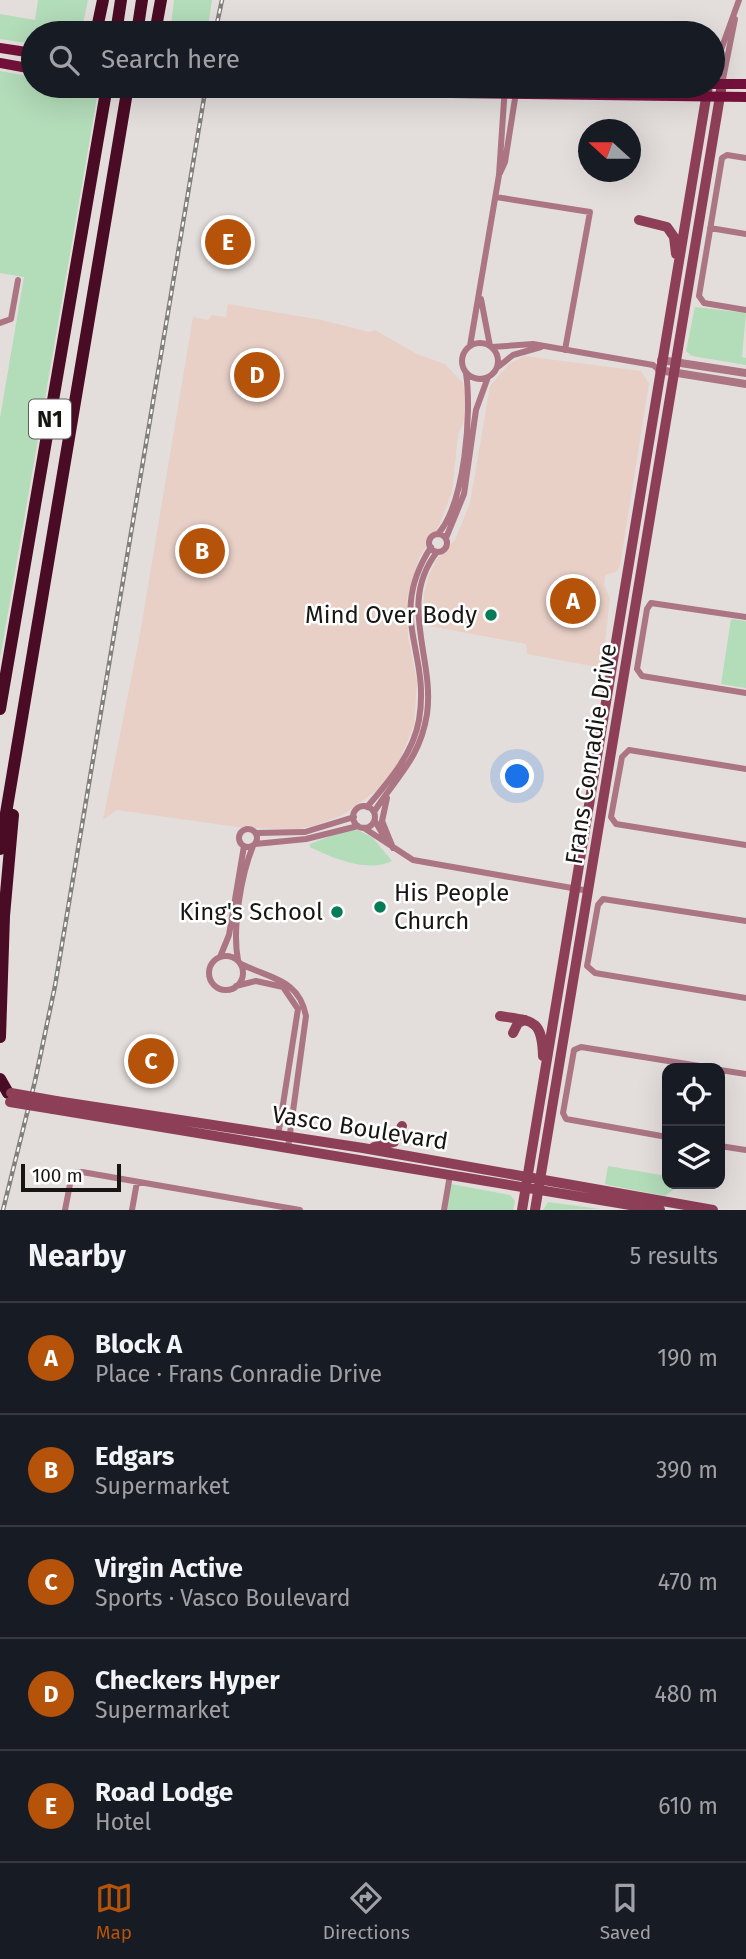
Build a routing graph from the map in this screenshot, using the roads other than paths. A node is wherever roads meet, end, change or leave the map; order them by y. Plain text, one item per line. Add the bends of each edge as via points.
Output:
1 (103, 0) edge
2 (121, 0) edge
3 (142, 0) edge
4 (161, 0) edge
5 (740, 0) edge
6 (736, 10) junction
7 (99, 21) edge
8 (118, 21) edge
9 (139, 21) edge
10 (157, 21) edge
11 (725, 40) edge
12 (0, 48) edge
13 (725, 48) edge
14 (21, 51) edge
15 (0, 63) edge
16 (21, 67) edge
17 (746, 84) edge
18 (725, 85) edge
19 (725, 97) edge
20 (746, 97) edge
21 (105, 98) edge
22 (126, 98) edge
23 (510, 98) edge
24 (510, 98) edge
25 (705, 98) edge
26 (721, 98) edge
27 (746, 158) edge
28 (499, 175) junction
29 (496, 197) junction
30 (639, 220) dead end
31 (710, 228) junction
32 (746, 233) edge
33 (676, 272) junction
34 (18, 280) dead end
35 (481, 287) junction
36 (746, 310) edge
37 (0, 323) edge
38 (470, 346) junction
39 (491, 346) junction
40 (542, 346) junction
41 (565, 350) junction
42 (658, 365) junction
43 (675, 367) junction
44 (495, 370) junction
45 (466, 373) junction
46 (746, 373) edge
47 (488, 377) junction
48 (746, 384) edge
49 (438, 534) junction
50 (29, 535) junction
51 (446, 538) junction
52 (430, 547) junction
53 (437, 552) junction
54 (746, 617) edge
55 (0, 683) edge
56 (746, 693) edge
57 (0, 709) edge
58 (18, 741) junction
59 (746, 769) edge
60 (395, 785) junction
61 (367, 807) junction
62 (374, 812) junction
63 (354, 817) junction
64 (374, 821) junction
65 (361, 827) junction
66 (257, 833) junction
67 (254, 845) junction
68 (746, 845) edge
69 (244, 846) junction
70 (0, 849) edge
71 (394, 849) junction
72 (576, 889) junction
73 (589, 891) junction
74 (746, 921) edge
75 (220, 957) junction
76 (240, 962) junction
77 (236, 986) junction
78 (746, 998) edge
79 (500, 1016) dead end
80 (525, 1020) junction
81 (513, 1033) dead end
82 (0, 1037) edge
83 (678, 1063) edge
84 (725, 1071) edge
85 (746, 1074) edge
86 (0, 1079) edge
87 (543, 1081) junction
88 (6, 1096) edge
89 (402, 1126) dead end
90 (662, 1136) edge
91 (277, 1141) junction
92 (289, 1143) junction
93 (725, 1147) edge
94 (363, 1148) junction
95 (746, 1150) edge
96 (450, 1175) junction
97 (527, 1177) junction
98 (540, 1179) junction
99 (137, 1182) junction
100 (526, 1188) junction
101 (538, 1190) junction
102 (65, 1210) edge
103 (132, 1210) edge
104 (300, 1210) edge
105 (444, 1210) edge
106 (522, 1210) edge
107 (535, 1210) edge
108 (660, 1210) edge
109 (713, 1210) edge

1 - 7 highway
2 - 8 highway
3 - 9 highway
4 - 10 highway
5 - 6 street
6 - 11 street
6 - 13 street
12 - 14 main road
15 - 16 main road
17 - 18 main road
19 - 20 main road
21 - 50 highway, N1
22 - 58 highway, N1
23 - 28 street via 505,162
24 - 28 street
25 - 33 main road, Frans Conradie Drive
26 - 43 main road, Frans Conradie Drive
27 - 31 street via 727,155 721,160
28 - 29 street
29 - 35 street
29 - 41 street via 590,212
30 - 33 main road via 671,230
31 - 32 street
31 - 36 street via 699,296 704,303
33 - 42 main road, Frans Conradie Drive
34 - 37 street via 11,319
35 - 38 street
35 - 39 street via 482,316
38 - 39 street
38 - 45 street via 462,360
39 - 40 street
39 - 44 street via 498,360
40 - 41 street
40 - 44 street via 513,355
41 - 42 street
42 - 43 street
42 - 72 main road, Frans Conradie Drive
43 - 46 street
43 - 48 street
43 - 73 main road, Frans Conradie Drive
44 - 47 street
45 - 47 street
45 - 49 street via 462,468 452,506
47 - 51 street via 476,410 464,494
49 - 51 street
49 - 52 street via 431,538
50 - 55 highway
50 - 57 highway, N1
51 - 53 street via 446,548
52 - 53 street
52 - 61 street via 416,571 410,599 419,721 403,761
53 - 60 street via 425,570 417,605 429,686 425,722 417,751
54 - 56 street via 651,603 637,667 640,675
58 - 70 highway, N1
58 - 82 highway
59 - 68 street via 626,751 611,817 614,823
60 - 62 street
60 - 71 street via 382,811
61 - 62 street
61 - 63 street via 358,809
62 - 64 street
63 - 65 street
63 - 66 street via 305,832
64 - 65 street
64 - 71 street
65 - 67 street
65 - 71 street
66 - 67 street
66 - 69 street via 251,828 243,830 239,838
67 - 69 street
67 - 76 street via 235,937
69 - 75 street via 229,935
71 - 72 street via 422,863
72 - 73 street
72 - 87 main road, Frans Conradie Drive
73 - 98 main road, Frans Conradie Drive
74 - 78 street via 603,899 597,908 587,964 589,970
75 - 76 street
75 - 77 street via 211,967 212,982 222,989
76 - 77 street via 242,979
76 - 92 street via 287,982 304,1006
77 - 91 street via 256,981 273,984 290,994 298,1009
79 - 80 main road
80 - 81 main road
80 - 87 main road via 536,1024 542,1034
83 - 90 street via 576,1048 565,1118
84 - 85 street
86 - 88 highway
87 - 97 main road, Frans Conradie Drive
88 - 91 main road, Vasco Boulevard, bridge
89 - 94 main road via 394,1142
91 - 92 main road, Vasco Boulevard
92 - 94 main road, Vasco Boulevard
92 - 96 main road, Vasco Boulevard
93 - 95 street
94 - 97 main road, Vasco Boulevard
96 - 100 main road, Vasco Boulevard
96 - 105 street
97 - 98 main road, Vasco Boulevard
97 - 100 main road, Frans Conradie Drive
98 - 101 main road, Frans Conradie Drive
98 - 109 main road, Vasco Boulevard
99 - 102 street via 78,1172 71,1179
99 - 103 street
99 - 104 street
100 - 101 main road, Vasco Boulevard
100 - 106 main road, Frans Conradie Drive
101 - 107 main road, Frans Conradie Drive
101 - 108 main road, Vasco Boulevard

